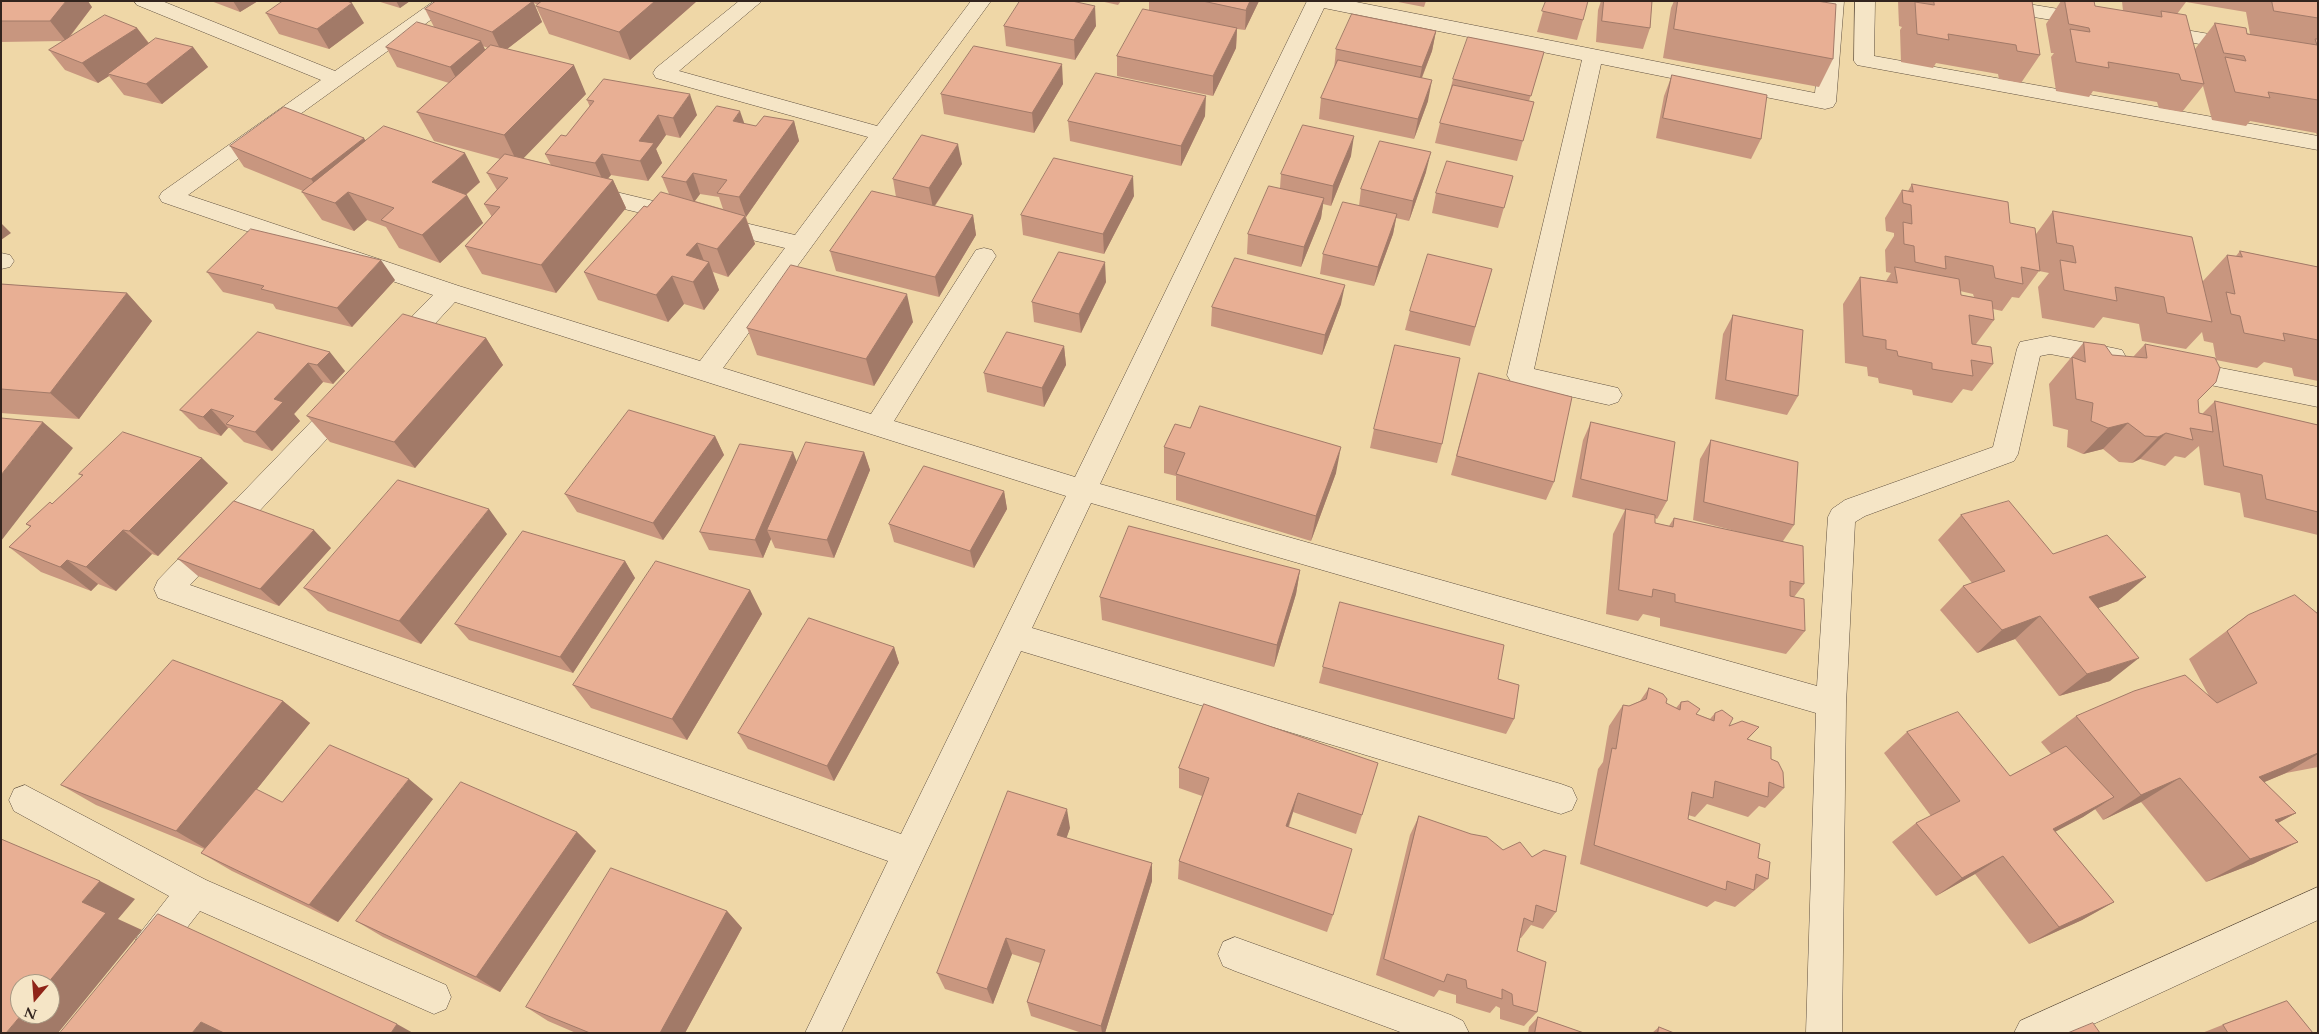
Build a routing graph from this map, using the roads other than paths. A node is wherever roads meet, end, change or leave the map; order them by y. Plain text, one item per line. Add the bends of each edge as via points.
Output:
1 (144, 1) edge
2 (447, 1) edge
3 (752, 1) edge
4 (981, 1) edge
5 (1319, 1) edge
6 (1834, 1) edge
7 (1865, 1) edge
8 (1972, 1) edge
9 (1997, 3) edge
10 (2106, 23) edge
11 (2134, 28) edge
12 (2261, 49) edge
13 (1593, 56) junction
14 (337, 79) junction
15 (882, 134) junction
16 (2318, 144) edge
17 (563, 187) edge
18 (800, 244) junction
19 (984, 256) dead end
20 (450, 292) junction
21 (381, 364) edge
22 (705, 372) junction
23 (361, 386) edge
24 (1609, 395) dead end
25 (2318, 397) edge
26 (877, 426) junction
27 (1082, 490) junction
28 (1012, 635) junction
29 (1831, 704) junction
30 (1561, 799) dead end
31 (24, 800) dead end
32 (908, 852) junction
33 (194, 892) junction
34 (2318, 904) edge
35 (1235, 954) dead end
36 (133, 970) edge
37 (434, 997) dead end
38 (823, 1033) edge
39 (1451, 1033) edge
40 (1824, 1033) edge
41 (2032, 1033) edge

1 - 14 street
2 - 14 street
3 - 15 street via 664,73
4 - 15 street
5 - 13 street
5 - 27 street
6 - 13 street via 1825,102
7 - 16 street via 1864,62 2030,82 2192,112
8 - 9 street
9 - 10 street via 2025,18
11 - 12 street via 2182,45
13 - 24 street via 1520,375
14 - 20 street via 170,197
15 - 18 street
17 - 18 street
18 - 22 street
19 - 26 street
20 - 21 street
20 - 22 street
22 - 26 street
23 - 32 street via 168,588
25 - 29 street via 2050,345 2028,349 2005,454 1855,508 1842,517
26 - 27 street
27 - 28 street
27 - 29 street
28 - 30 street
28 - 32 street
29 - 40 street
31 - 33 street
32 - 38 street
33 - 36 street
33 - 37 street
34 - 41 street
35 - 39 street

